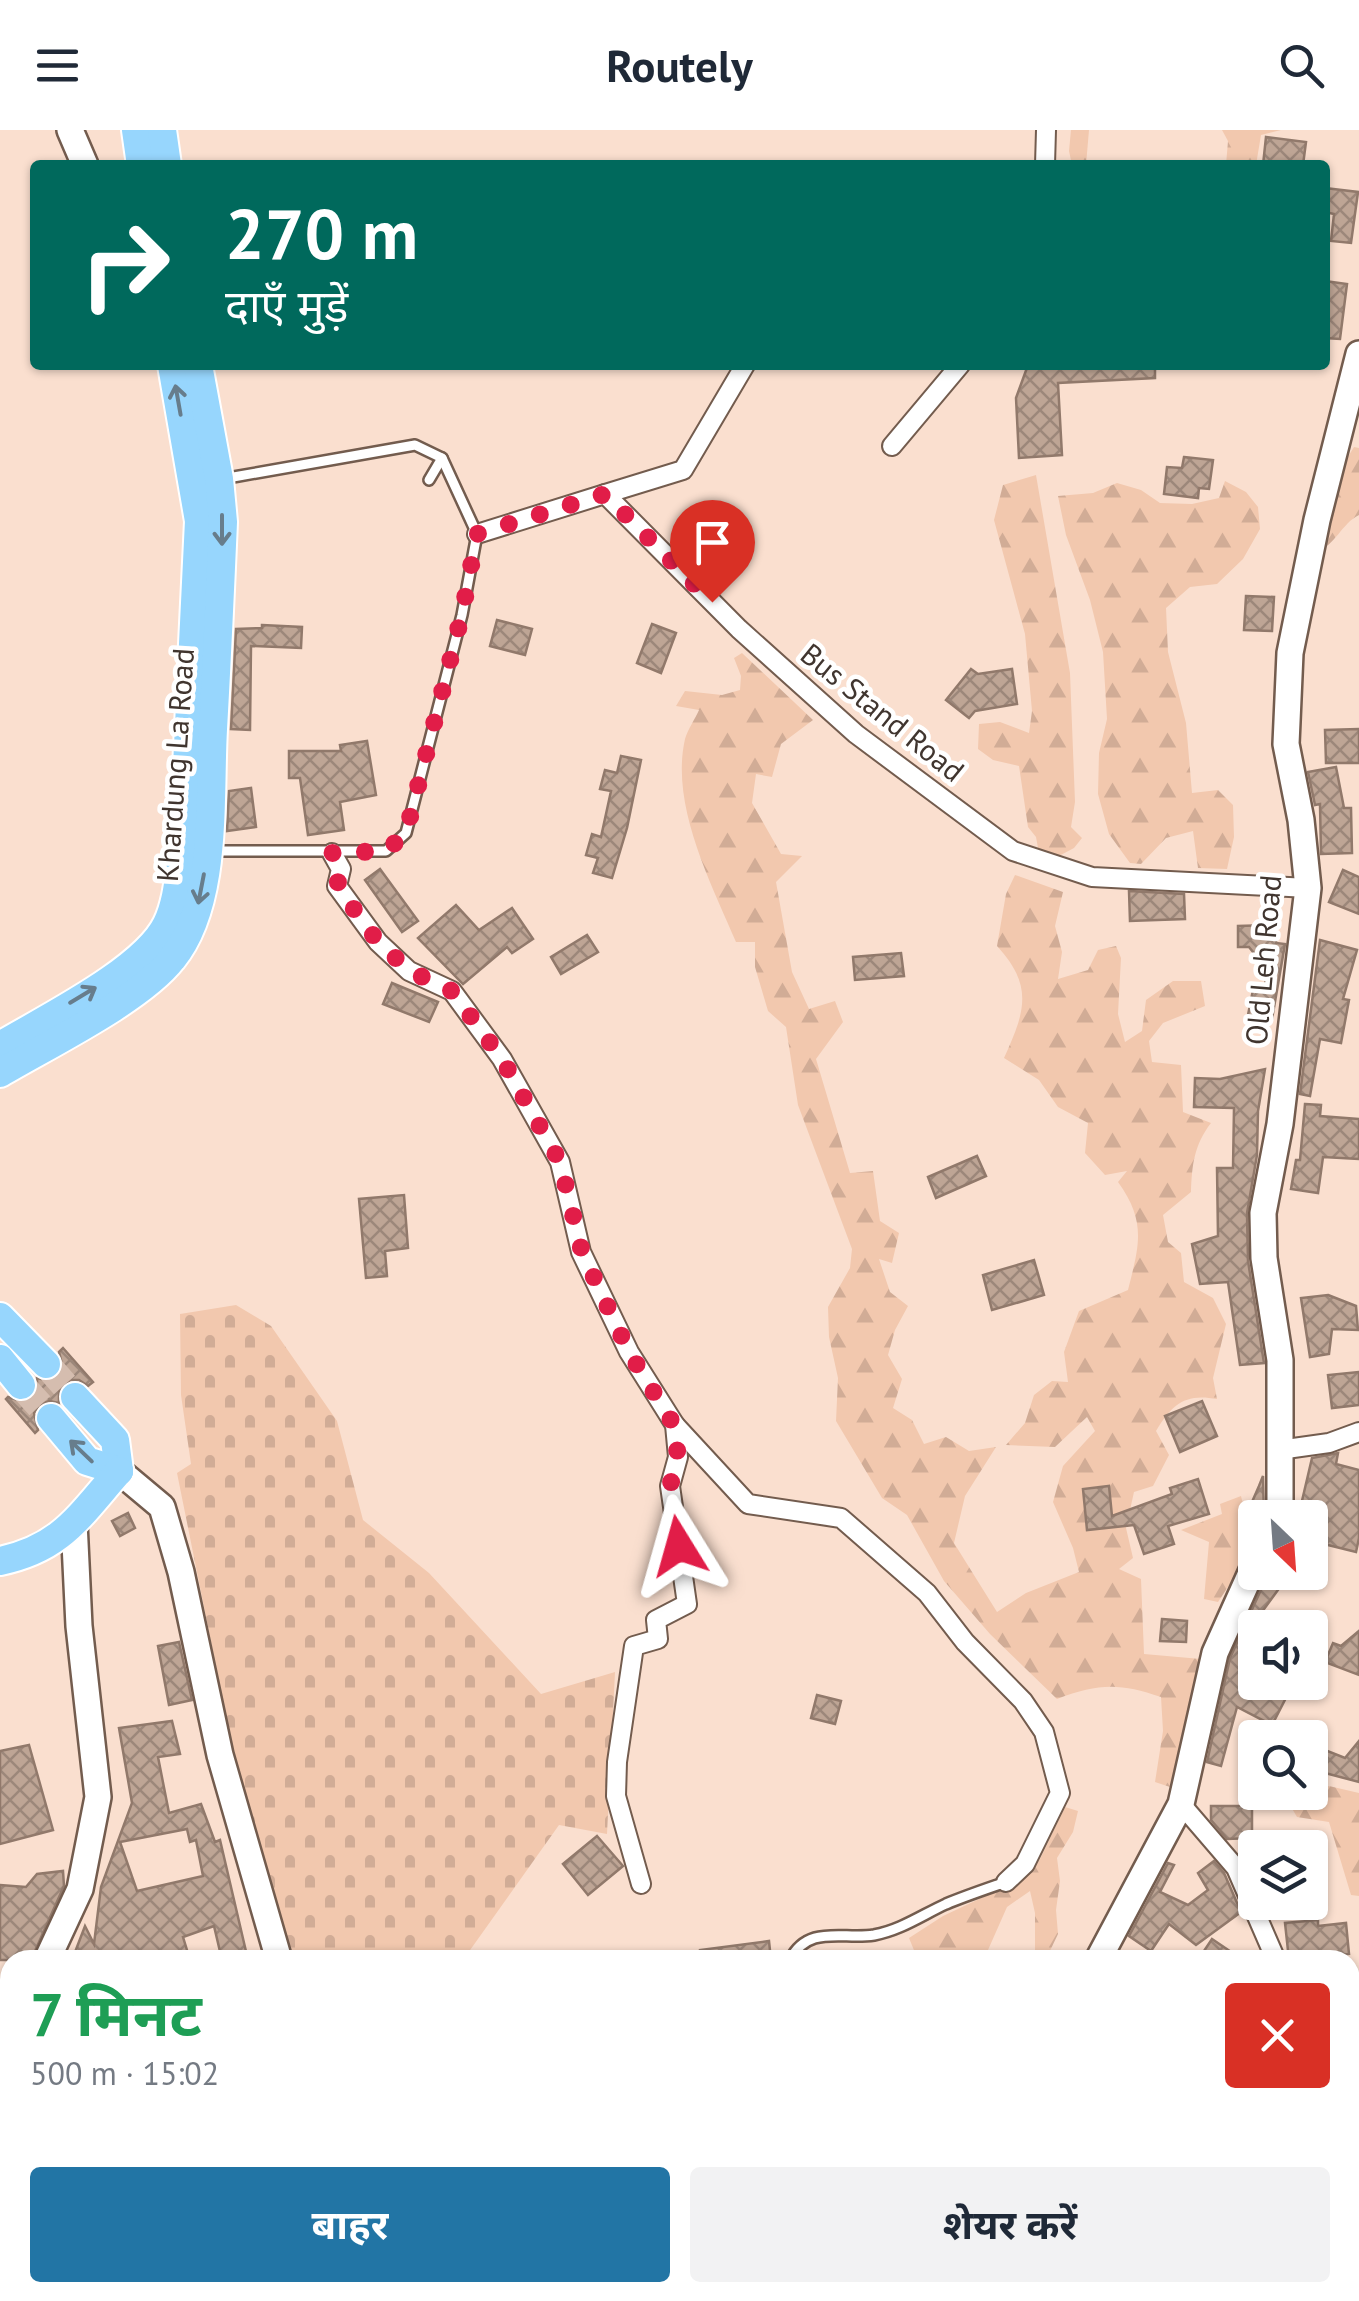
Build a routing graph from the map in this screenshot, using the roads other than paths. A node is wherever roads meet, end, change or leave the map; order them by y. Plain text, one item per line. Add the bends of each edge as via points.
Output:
1 (70, 130) edge
2 (136, 130) edge
3 (162, 130) edge
4 (1046, 130) edge
5 (83, 160) edge
6 (140, 160) edge
7 (166, 160) edge
8 (1045, 160) edge
9 (1359, 354) edge
10 (173, 370) edge
11 (198, 370) edge
12 (742, 370) edge
13 (956, 370) edge
14 (892, 446) dead end
15 (442, 458) junction
16 (429, 480) dead end
17 (207, 482) junction
18 (605, 494) junction
19 (477, 534) junction
20 (195, 850) junction
21 (332, 853) junction
22 (1308, 888) junction
23 (0, 1046) edge
24 (0, 1073) edge
25 (0, 1316) edge
26 (0, 1359) edge
27 (46, 1364) tunnel mouth
28 (22, 1385) tunnel mouth
29 (75, 1397) tunnel mouth
30 (51, 1418) tunnel mouth
31 (674, 1425) junction
32 (1359, 1432) edge
33 (1279, 1450) junction
34 (120, 1471) junction
35 (1280, 1500) edge
36 (74, 1522) junction
37 (0, 1562) edge
38 (1243, 1590) edge
39 (1181, 1804) junction
40 (1006, 1882) joint
41 (641, 1884) dead end
42 (52, 1950) edge
43 (276, 1950) edge
44 (798, 1950) edge
45 (1103, 1950) edge
46 (1272, 1950) edge

1 - 5 street
2 - 6 main road
3 - 7 main road
4 - 8 street
9 - 22 street, Old Leh Road via 1290,654 1286,744
17 -> 10 main road, Khardung La Road
11 - 17 main road, Khardung La Road
12 - 18 street via 683,470
13 - 14 street
15 - 16 lane
15 - 17 lane via 415,446
15 - 19 lane
17 - 20 main road, Khardung La Road via 223,522
18 - 19 street
18 - 22 street, Bus Stand Road via 856,734 1013,851 1092,877
19 - 21 lane via 406,833 386,851
20 - 21 lane
23 -> 20 main road, Khardung La Road via 149,948 166,927
20 -> 24 main road, Khardung La Road via 198,906 170,963
21 - 31 street via 341,869 337,886 378,942 410,971 452,991 511,1074 560,1162 582,1252 629,1352
22 - 33 street, Old Leh Road via 1263,1214 1280,1360
25 - 27 main road
26 - 28 main road
29 - 34 main road via 115,1440
34 -> 30 main road via 86,1461
31 - 40 street via 748,1504 841,1518 927,1593 1023,1701 1044,1732 1060,1793 1025,1864
31 - 41 street via 678,1457 670,1486 687,1604 656,1620 658,1639 634,1646 618,1762 616,1796
32 - 33 street
33 - 35 street, Old Leh Road
34 - 36 main road
34 - 43 street via 162,1507 220,1755
36 - 37 main road via 48,1546
36 - 42 street via 98,1797 80,1889
38 - 39 street via 1214,1653
39 - 45 street
39 - 46 street via 1236,1868
40 - 44 lane via 908,1924 871,1936 836,1933 807,1940

